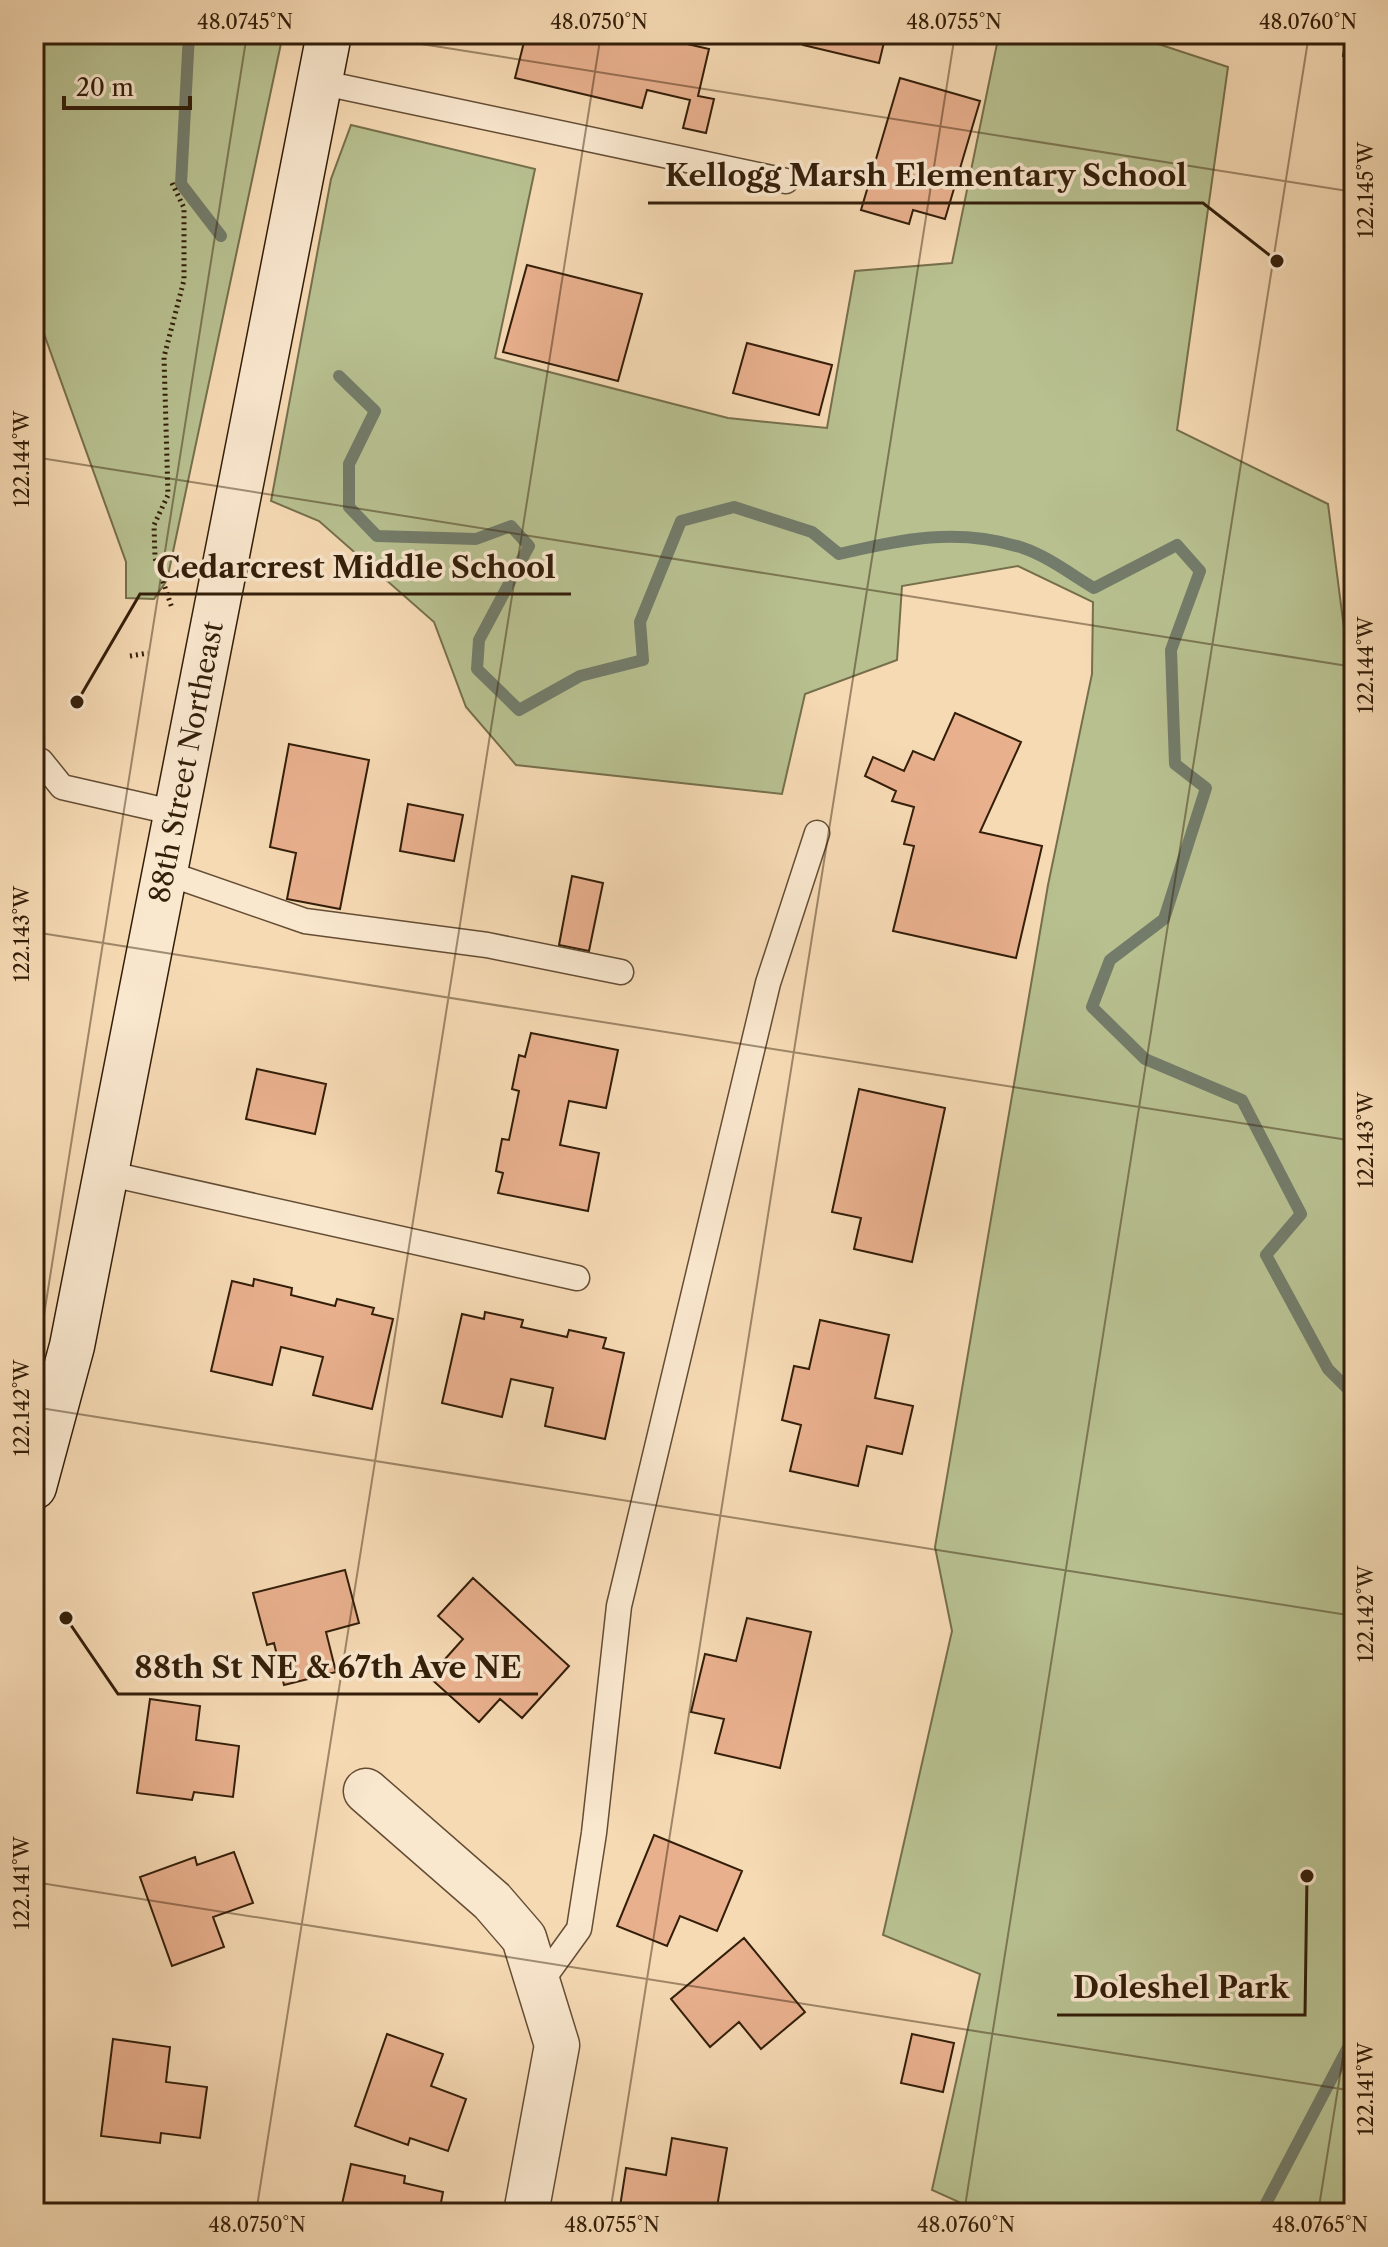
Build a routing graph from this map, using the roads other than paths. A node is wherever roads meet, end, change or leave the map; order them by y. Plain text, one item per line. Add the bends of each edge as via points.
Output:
1 (329, 34) edge
2 (319, 82) junction
3 (786, 181) dead end
4 (38, 761) edge
5 (176, 813) junction
6 (817, 833) dead end
7 (164, 872) junction
8 (621, 972) dead end
9 (106, 1173) junction
10 (577, 1278) dead end
11 (37, 1463) edge
12 (366, 1791) dead end
13 (540, 1983) junction
14 (526, 2213) edge

1 - 2 main road, 88th Street Northeast
2 - 3 lane
2 - 5 main road, 88th Street Northeast
4 - 5 lane via 62,787
5 - 7 main road, 88th Street Northeast
6 - 13 lane via 768,983 619,1606 579,1929
7 - 8 lane via 305,921 487,945
7 - 9 main road, 88th Street Northeast
9 - 10 lane
9 - 11 main road, 88th Street Northeast via 72,1346
12 - 13 main road via 492,1901 524,1938
13 - 14 main road via 557,2045

